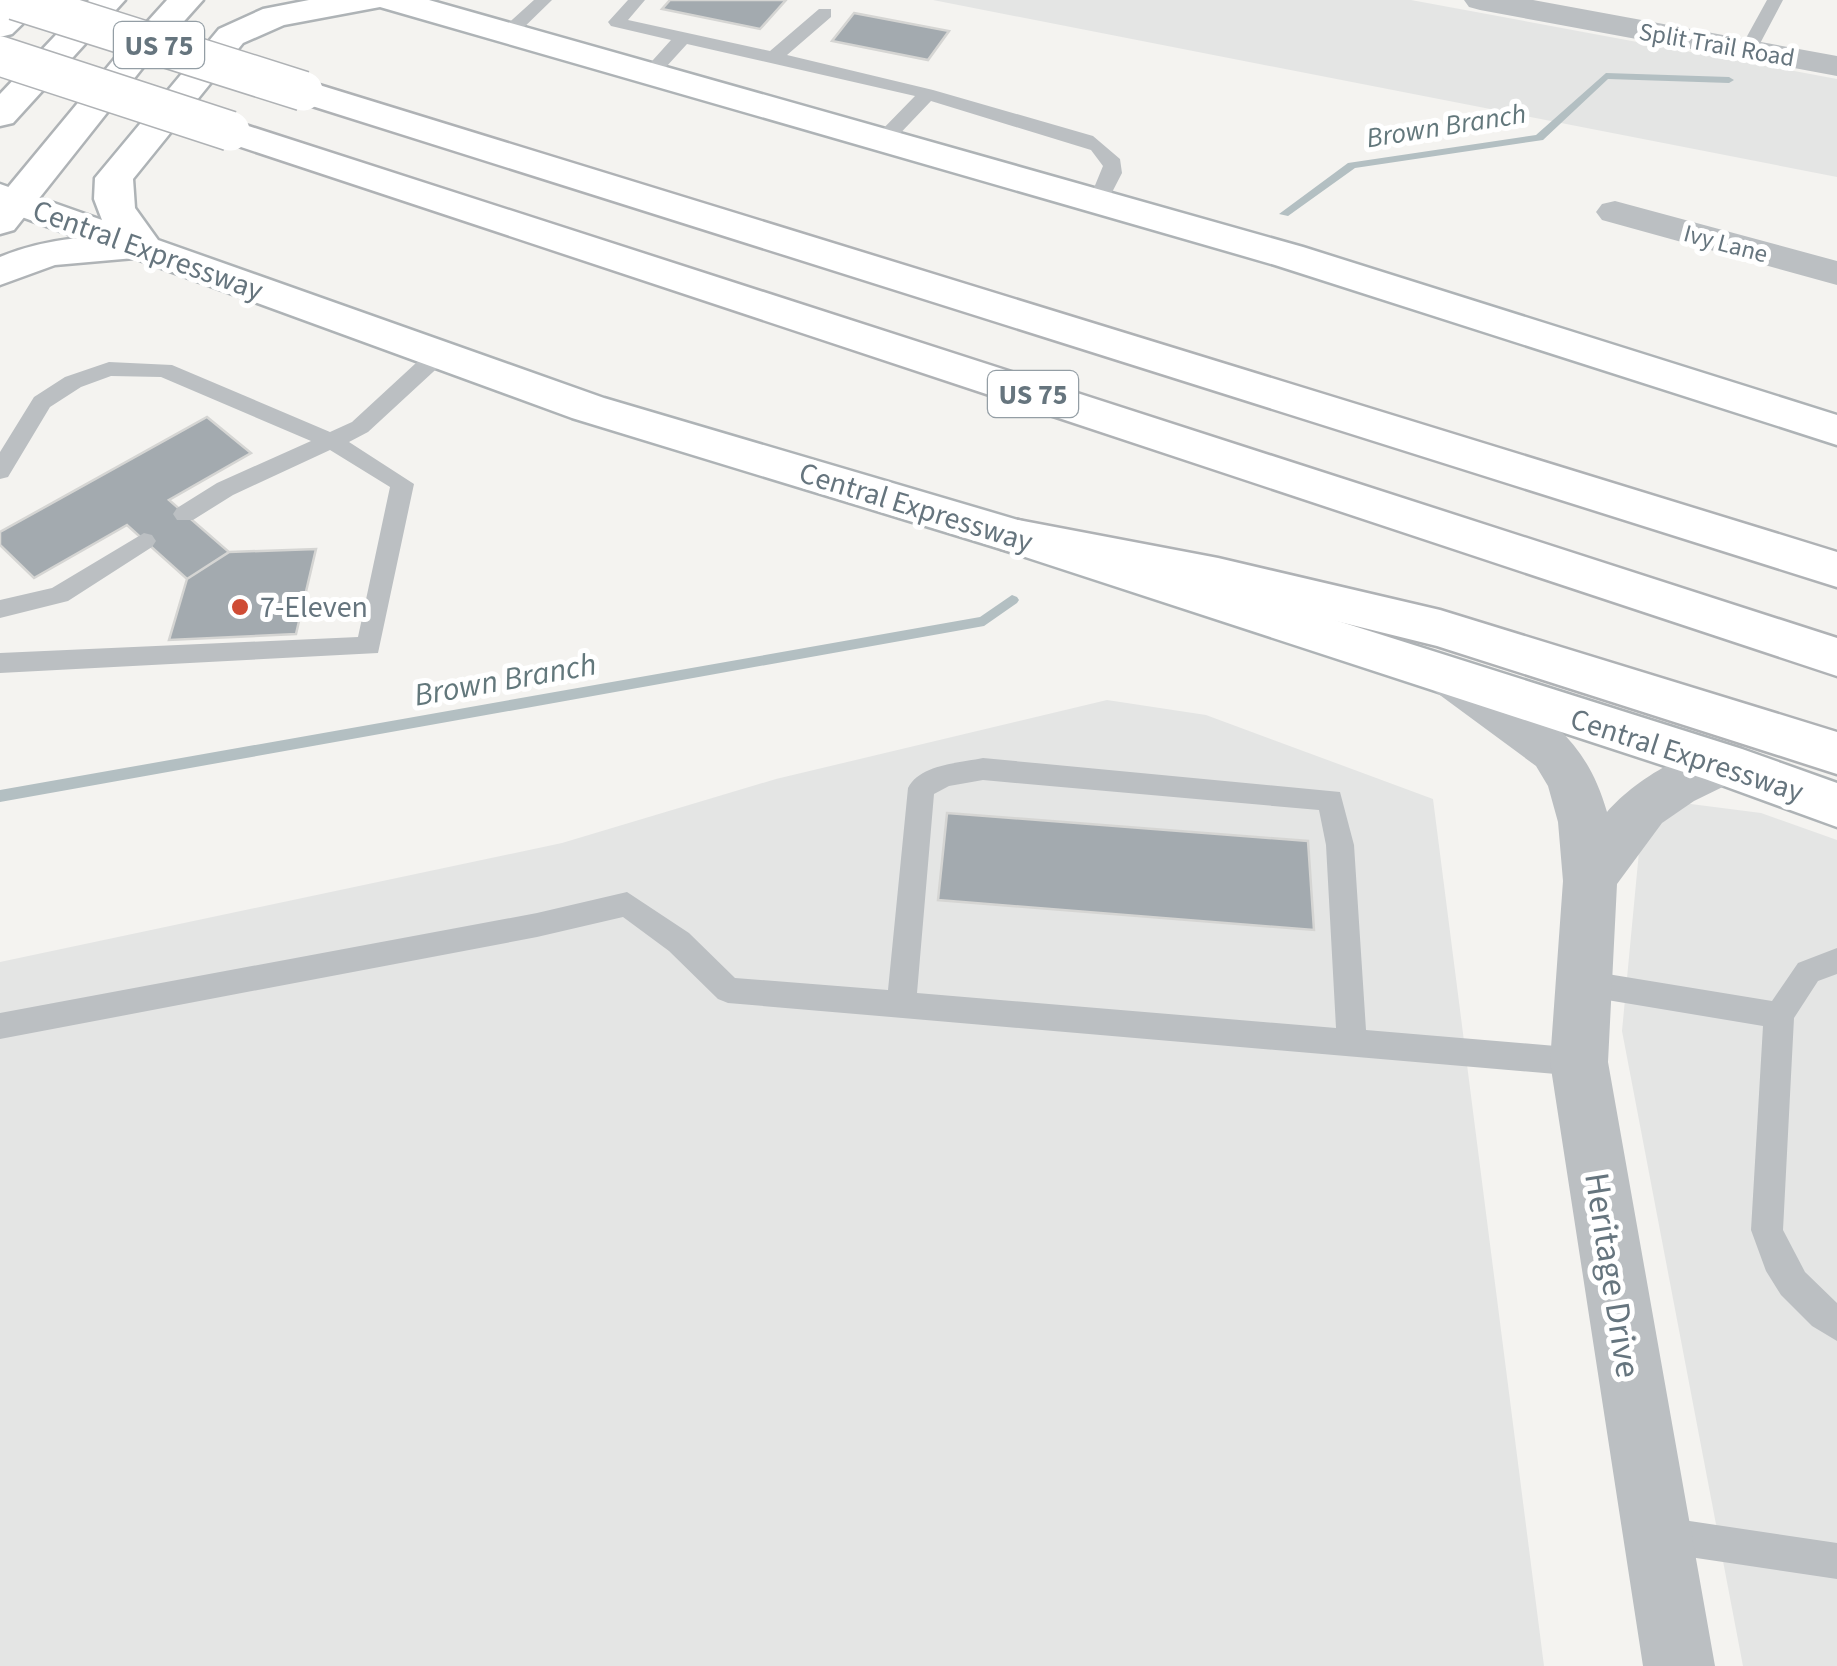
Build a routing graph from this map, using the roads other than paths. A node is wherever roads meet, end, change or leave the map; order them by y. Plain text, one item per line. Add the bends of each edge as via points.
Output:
1 (14, 0) edge
2 (30, 0) edge
3 (108, 0) edge
4 (186, 0) edge
5 (369, 0) edge
6 (392, 0) edge
7 (544, 0) edge
8 (637, 0) edge
9 (1480, 0) edge
10 (1776, 0) edge
11 (825, 13) dead end
12 (0, 28) edge
13 (508, 33) junction
14 (683, 38) junction
15 (621, 44) junction
16 (1749, 50) junction
17 (0, 56) edge
18 (774, 57) junction
19 (1837, 66) edge
20 (650, 74) junction
21 (927, 94) junction
22 (0, 115) edge
23 (884, 139) junction
24 (1098, 200) junction
25 (5, 206) edge
26 (1615, 212) dead end
27 (143, 248) junction
28 (0, 272) edge
29 (1837, 273) edge
30 (437, 356) junction
31 (1837, 430) edge
32 (332, 441) junction
33 (0, 471) edge
34 (185, 514) dead end
35 (1018, 537) junction
36 (144, 541) dead end
37 (1837, 570) edge
38 (0, 608) edge
39 (1837, 657) edge
40 (0, 663) edge
41 (1450, 678) junction
42 (1837, 754) edge
43 (1723, 764) junction
44 (1837, 805) edge
45 (1590, 882) junction
46 (1837, 961) edge
47 (1583, 983) junction
48 (901, 1005) junction
49 (1779, 1015) junction
50 (0, 1026) edge
51 (1352, 1043) junction
52 (1579, 1062) junction
53 (1837, 1324) edge
54 (1656, 1534) junction
55 (1836, 1567) edge
56 (1679, 1666) edge

1 - 37 main road, US 75, bridge
2 - 12 main road
3 - 22 main road
4 - 25 main road
5 - 27 main road via 275,16 231,36 114,178 116,216
6 - 13 main road
7 - 13 lane
8 - 15 lane via 616,22
9 - 16 street, Split Trail Road
10 - 16 lane
11 - 18 lane
13 - 15 main road
14 - 15 lane
14 - 18 lane
14 - 20 lane
15 - 20 main road
16 - 19 street, Split Trail Road
17 - 39 main road, US 75, bridge
18 - 21 lane
20 - 23 main road
21 - 23 lane
21 - 24 lane via 1106,150 1112,177
23 - 24 main road
24 - 31 main road
25 - 27 main road, Central Expressway
26 - 29 street, Ivy Lane
27 - 28 main road via 50,252
27 - 30 main road, Central Expressway
30 - 32 lane via 360,427
30 - 35 main road, Central Expressway
32 - 33 lane via 164,370 109,369 42,402
32 - 34 lane
32 - 40 lane via 402,484 369,646
35 - 41 main road, Central Expressway
35 - 42 main road via 1218,575 1440,628
36 - 38 lane via 59,595
41 - 43 main road, Central Expressway
41 - 45 street, Heritage Drive via 1554,752 1573,783 1584,822
43 - 44 main road, Central Expressway
43 - 45 street, Heritage Drive via 1667,788 1636,814
45 - 47 street, Heritage Drive
46 - 49 lane via 1808,972
47 - 49 lane
47 - 52 street, Heritage Drive
48 - 50 lane via 728,990 627,904
48 - 51 lane
48 - 51 lane via 920,788 983,769 1330,800 1340,844
49 - 53 lane via 1767,1230 1775,1260 1796,1292
51 - 52 lane
52 - 54 street, Heritage Drive
54 - 55 lane
54 - 56 street, Heritage Drive

